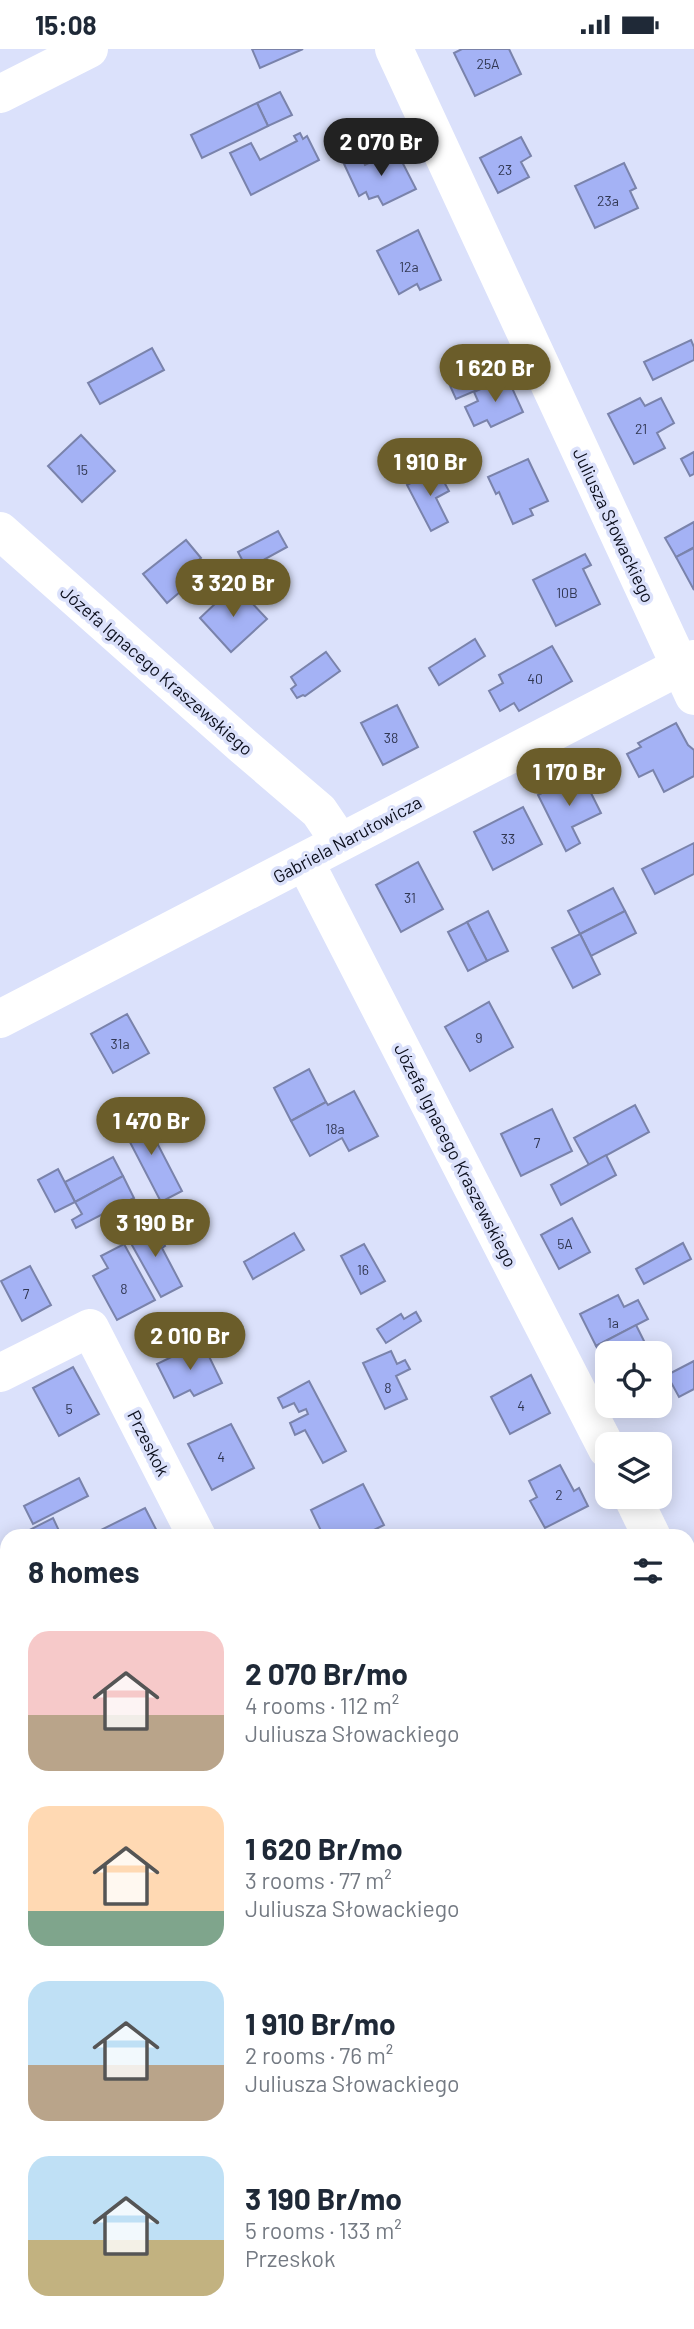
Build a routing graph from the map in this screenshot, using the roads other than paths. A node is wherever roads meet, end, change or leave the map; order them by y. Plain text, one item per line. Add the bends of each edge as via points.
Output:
1 (89, 49) edge
2 (394, 49) edge
3 (0, 94) edge
4 (0, 531) edge
5 (689, 674) edge
6 (340, 842) junction
7 (305, 862) junction
8 (0, 1019) edge
9 (0, 1373) edge
10 (598, 1432) edge
11 (639, 1509) edge
12 (193, 1529) edge
13 (649, 1529) edge

1 - 3 street
2 - 5 street, Juliusza Słowackiego
4 - 6 street, Józefa Ignacego Kraszewskiego via 320,811
5 - 6 street, Gabriela Narutowicza
6 - 7 street, Gabriela Narutowicza
7 - 8 street, Gabriela Narutowicza
7 - 10 street, Józefa Ignacego Kraszewskiego
9 - 12 street, Przeskok via 90,1328
11 - 13 street

